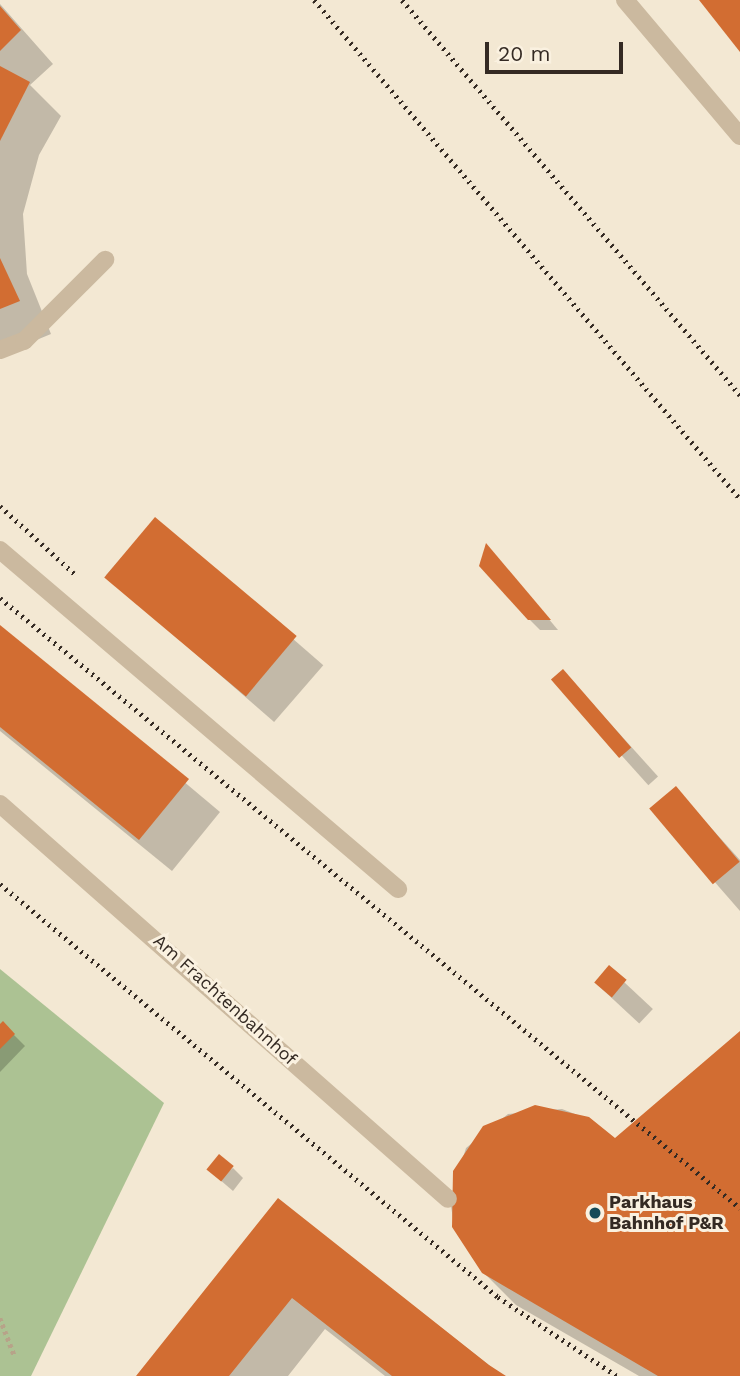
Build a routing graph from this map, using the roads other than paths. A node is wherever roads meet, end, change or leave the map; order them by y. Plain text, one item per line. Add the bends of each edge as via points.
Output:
1 (625, 0) edge
2 (740, 136) edge
3 (105, 260) dead end
4 (0, 351) edge
5 (0, 550) edge
6 (0, 804) edge
7 (398, 889) dead end
8 (448, 1199) dead end

1 - 2 street
3 - 4 street via 24,341
5 - 7 street
6 - 8 street, Am Frachtenbahnhof

